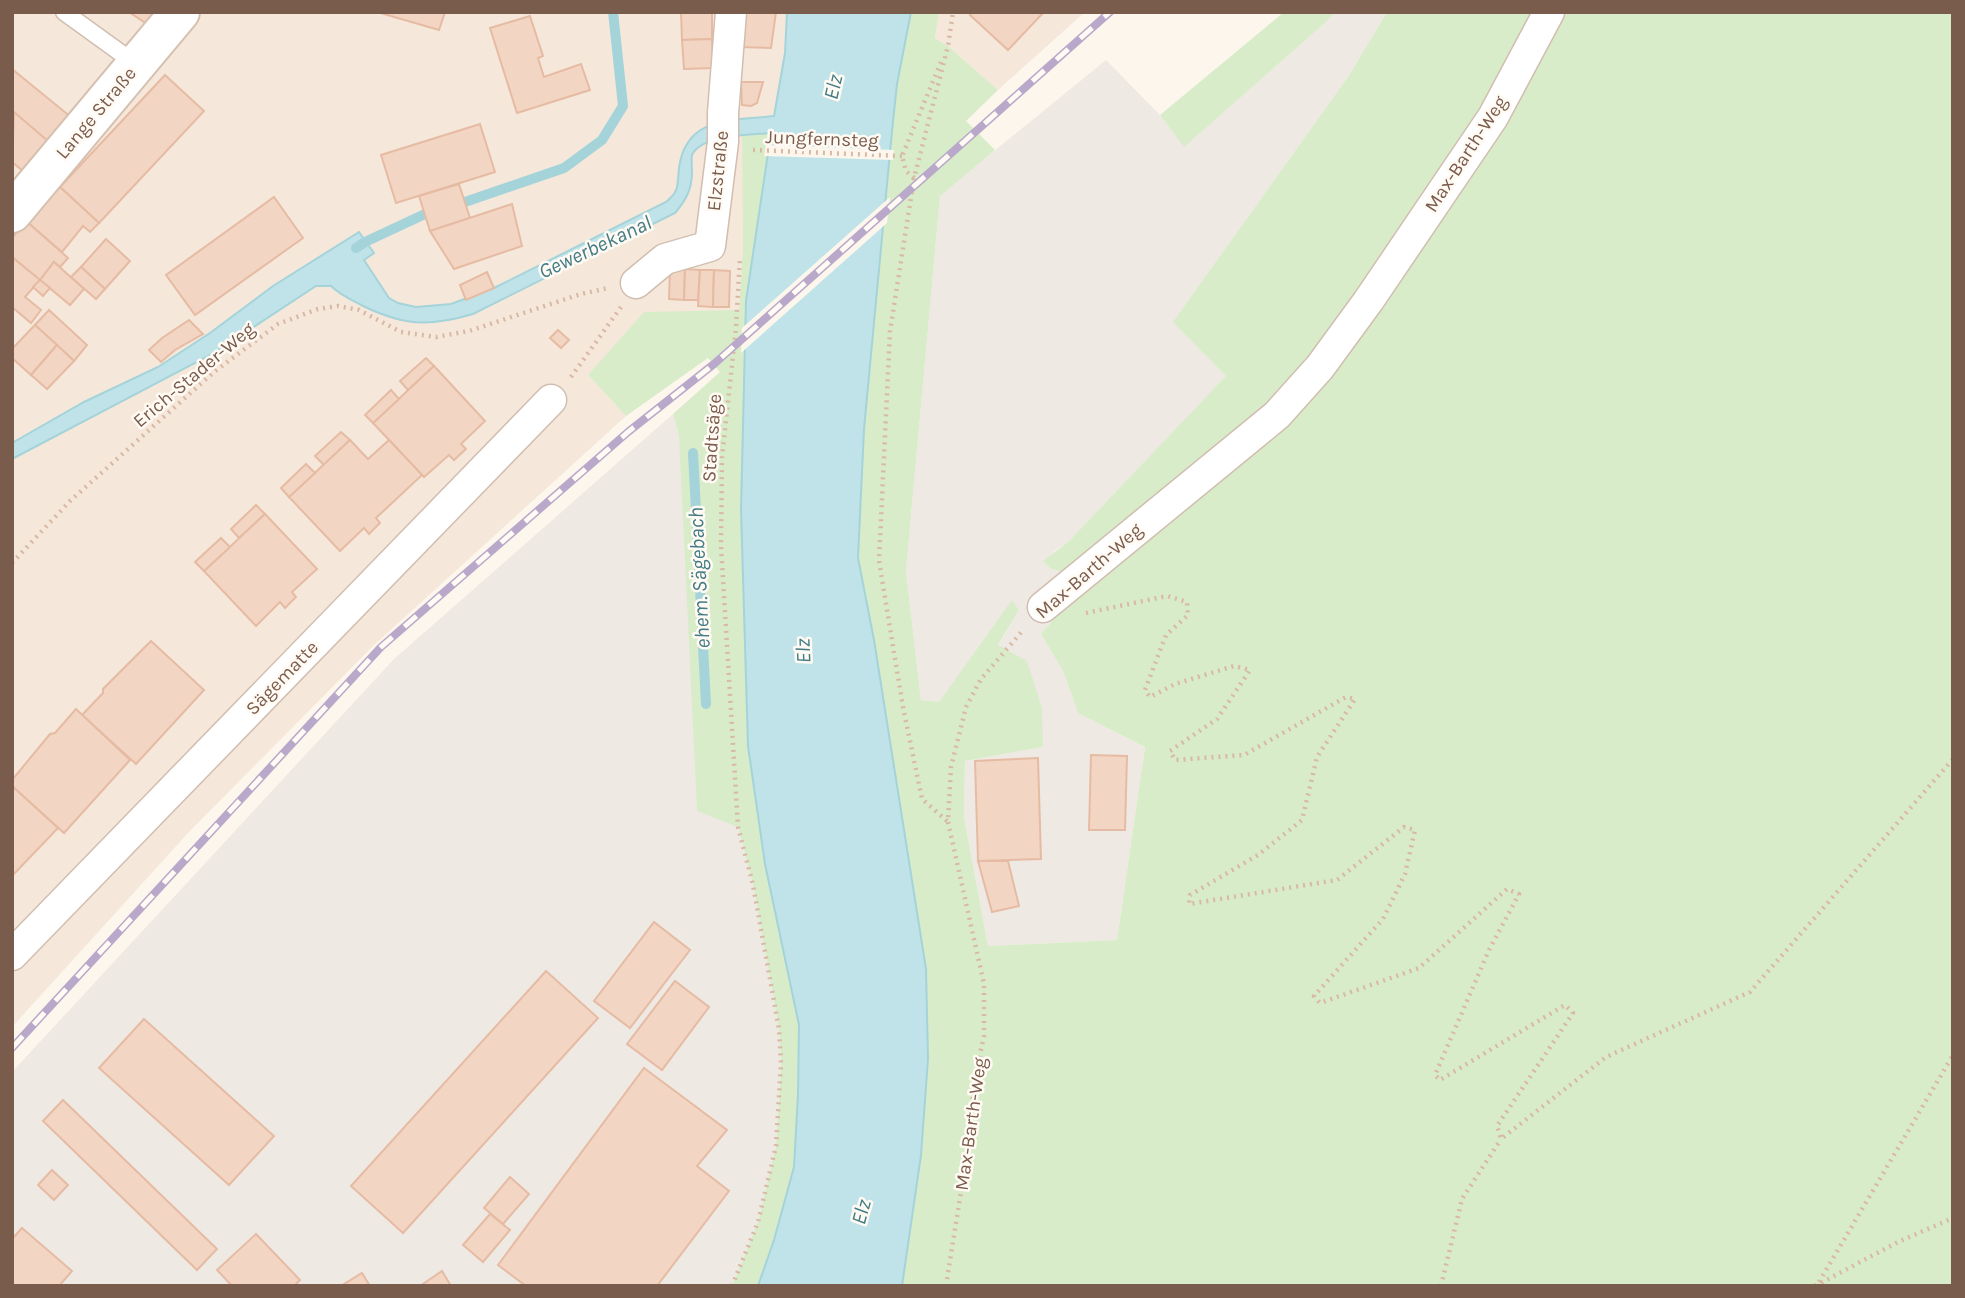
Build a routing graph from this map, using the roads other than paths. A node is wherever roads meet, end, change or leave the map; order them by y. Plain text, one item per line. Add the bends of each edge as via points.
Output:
1 (64, 12) edge
2 (180, 12) edge
3 (731, 12) edge
4 (1549, 12) edge
5 (137, 65) junction
6 (12, 213) edge
7 (636, 283) road end
8 (551, 400) road end
9 (1043, 607) road end
10 (12, 955) edge

1 - 5 lane
2 - 5 street, Lange Straße
3 - 7 street, Elzstraße via 729,137 710,246 665,259
4 - 9 street, Max-Barth-Weg via 1493,117 1320,367 1277,415
5 - 6 street, Lange Straße
8 - 10 street, Sägematte

